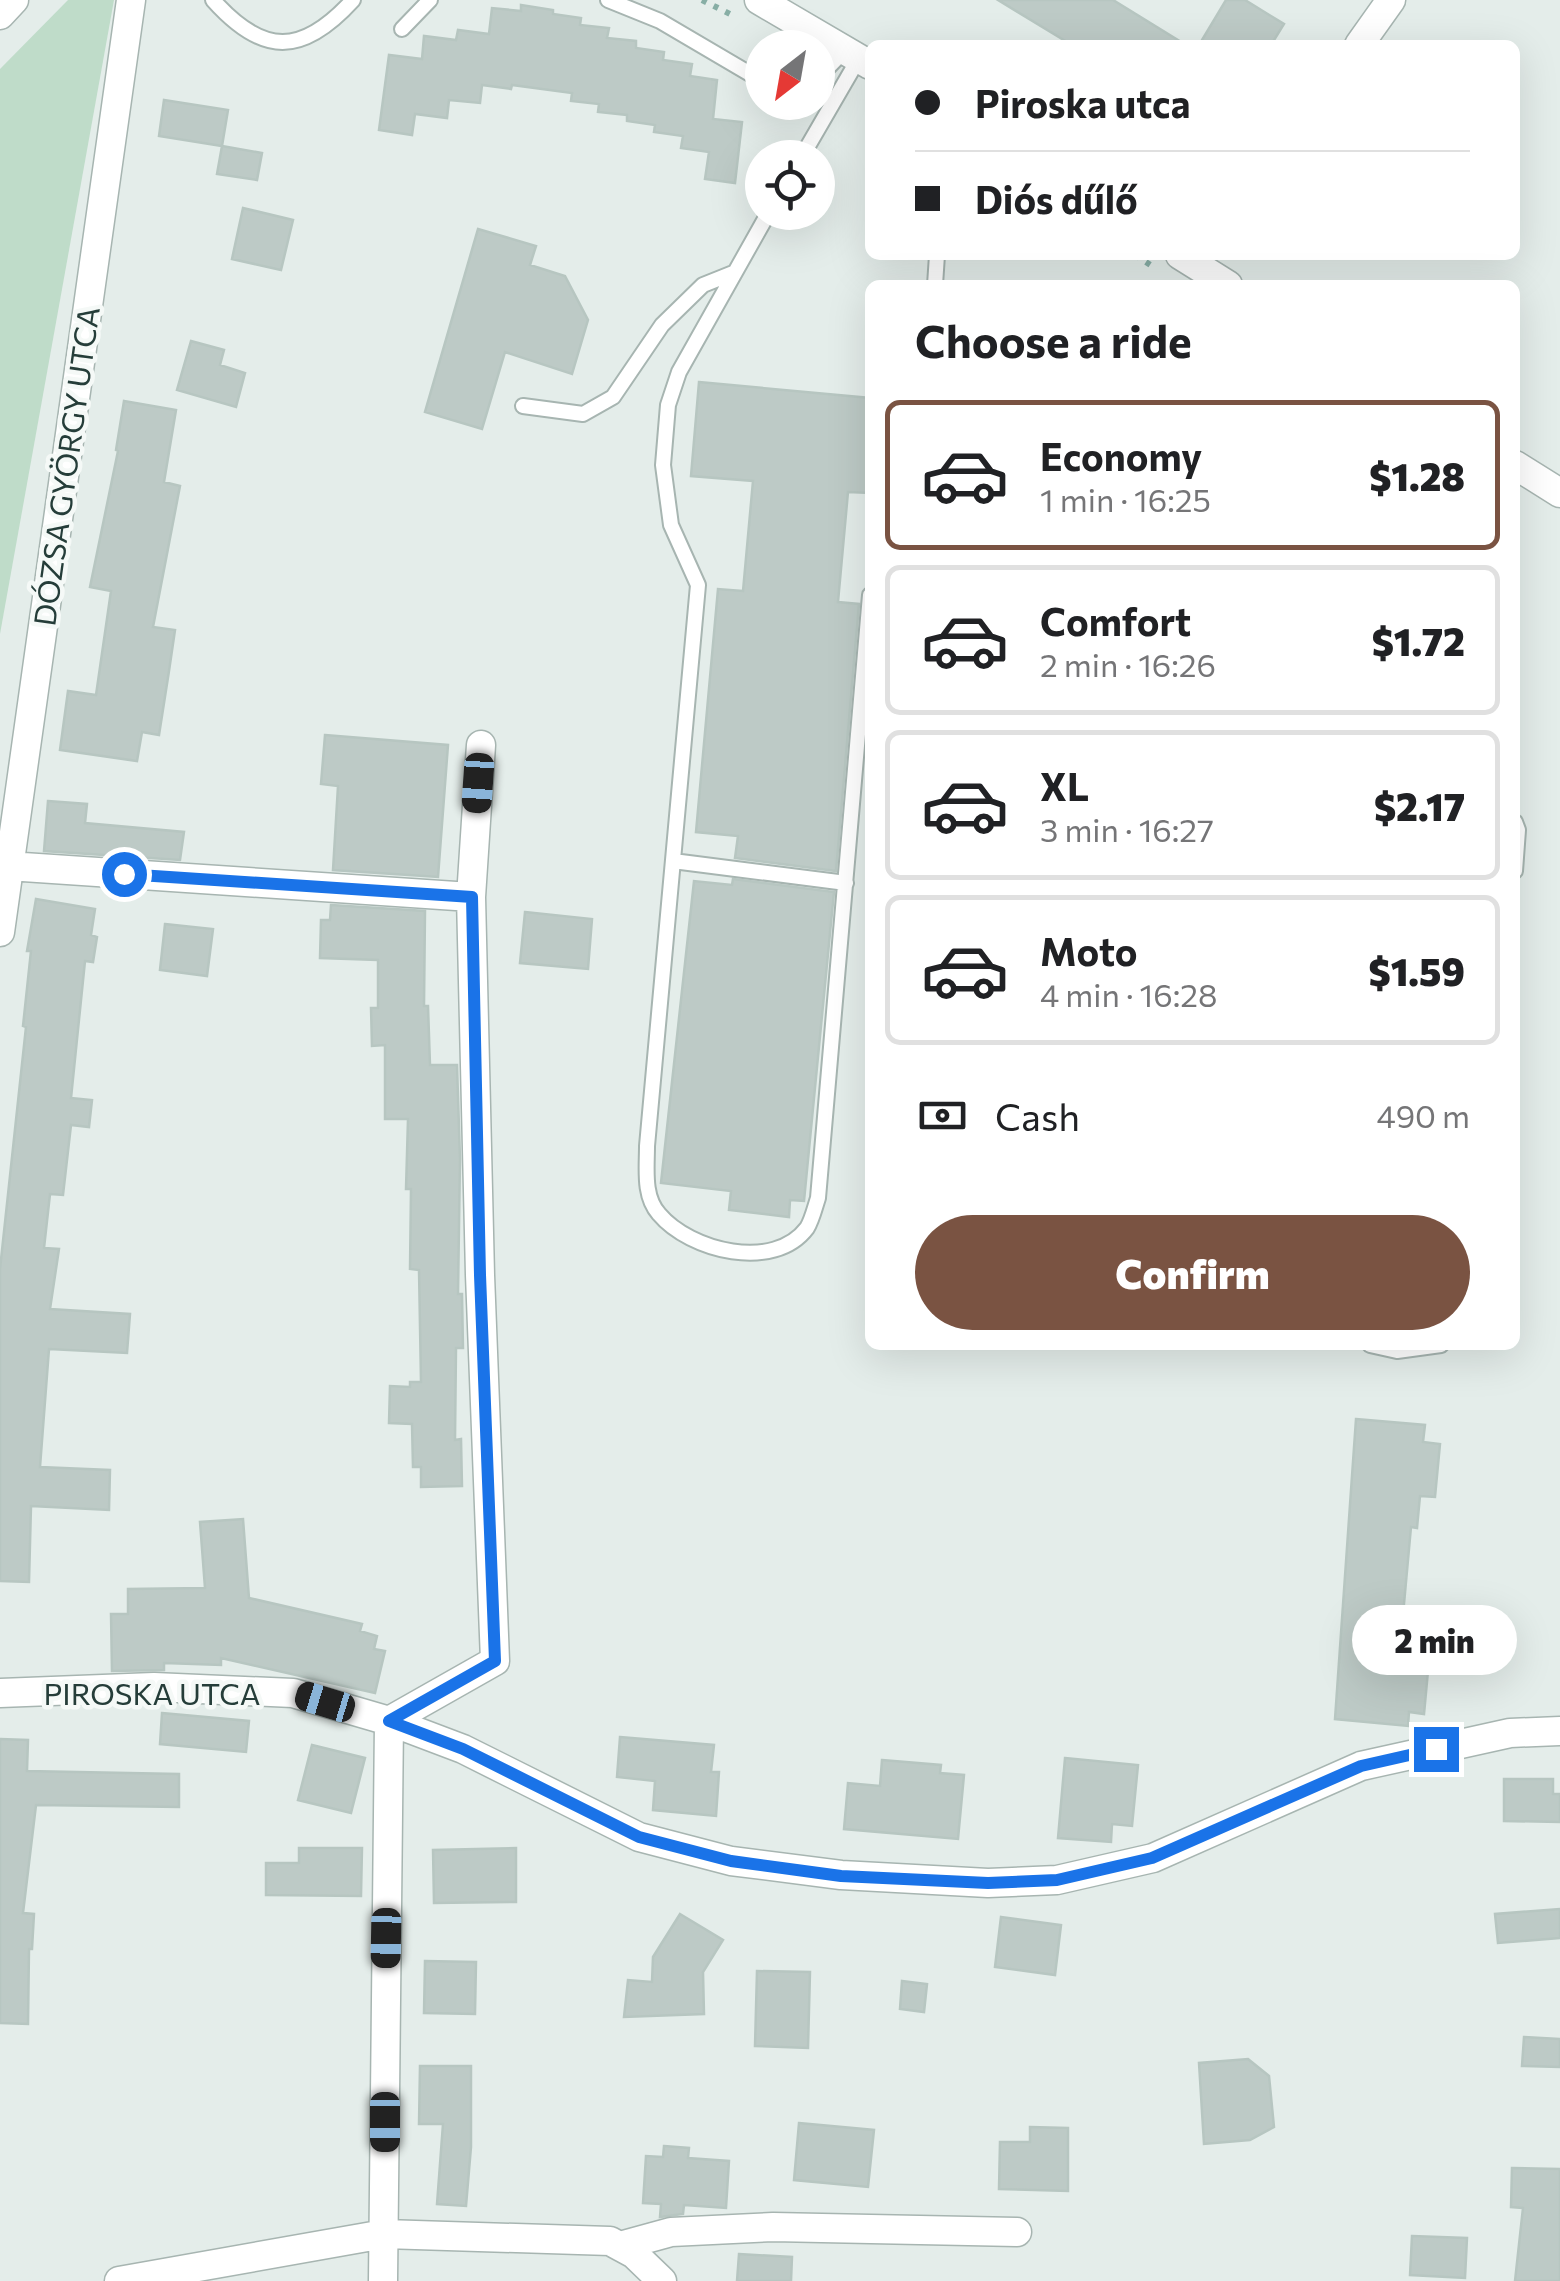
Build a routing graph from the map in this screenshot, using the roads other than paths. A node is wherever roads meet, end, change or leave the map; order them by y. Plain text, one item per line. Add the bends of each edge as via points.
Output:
1 (14, 0) edge
2 (132, 0) edge
3 (213, 0) edge
4 (353, 0) edge
5 (430, 0) edge
6 (608, 0) edge
7 (759, 0) edge
8 (1391, 0) edge
9 (0, 15) edge
10 (402, 29) dead end
11 (1363, 40) edge
12 (858, 57) edge
13 (835, 69) edge
14 (745, 72) edge
15 (811, 140) edge
16 (759, 230) edge
17 (1197, 260) edge
18 (734, 273) junction
19 (1222, 280) edge
20 (523, 406) dead end
21 (1520, 468) edge
22 (1560, 493) edge
23 (865, 655) edge
24 (481, 745) dead end
25 (673, 861) junction
26 (8, 866) junction
27 (846, 883) junction
28 (472, 897) junction
29 (0, 932) edge
30 (0, 1693) edge
31 (389, 1721) junction
32 (1560, 1730) edge
33 (1017, 2232) dead end
34 (384, 2234) junction
35 (620, 2246) junction
36 (119, 2281) edge
37 (383, 2281) edge
38 (662, 2281) edge

1 - 9 street
2 - 26 street, DÓZSA GYÖRGY UTCA
3 - 4 lane via 234,24 262,40 316,34
5 - 10 lane
6 - 14 lane via 660,21
7 - 12 street
8 - 11 street
12 - 13 lane
12 - 15 lane
16 - 18 lane
17 - 19 street
18 - 20 lane via 703,284 662,326 613,396 582,414
18 - 25 lane via 668,405 663,465 671,524 698,585
21 - 22 street
23 - 27 lane
24 - 28 street
25 - 27 lane
25 - 27 lane via 647,1190 658,1213 680,1232 731,1251 787,1244 808,1227 818,1198
26 - 28 street
26 - 29 street, DÓZSA GYÖRGY UTCA
28 - 31 street via 495,1661
30 - 31 street, PIROSKA UTCA via 154,1687 293,1693
31 - 32 street, PIROSKA UTCA via 463,1749 639,1837 731,1861 841,1876 988,1883 1057,1880 1152,1858 1361,1766 1510,1732
31 - 34 street
33 - 35 street via 772,2228 672,2232
34 - 35 street via 610,2240
34 - 36 street
34 - 37 street
35 - 38 street

